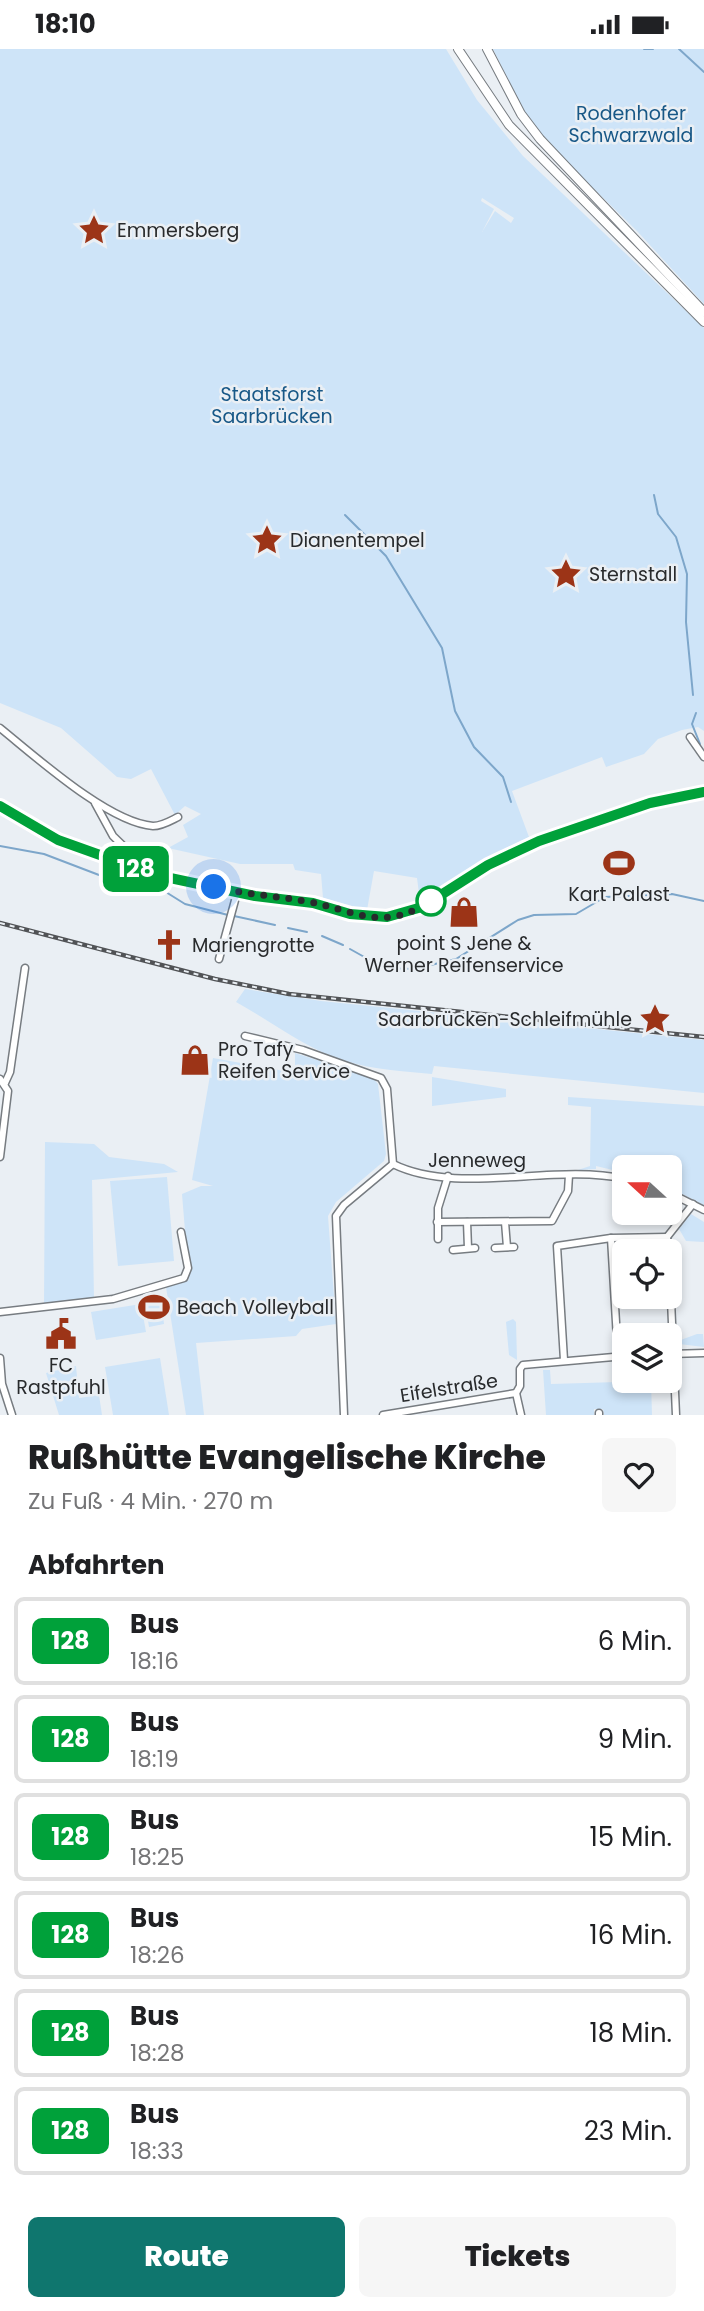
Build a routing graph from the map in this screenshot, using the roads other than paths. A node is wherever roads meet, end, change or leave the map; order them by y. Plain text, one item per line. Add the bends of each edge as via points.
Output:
1 (458, 49) edge
2 (487, 49) edge
3 (704, 312) edge
4 (704, 322) edge
5 (0, 728) edge
6 (690, 737) dead end
7 (704, 757) edge
8 (704, 792) edge
9 (94, 801) junction
10 (0, 806) edge
11 (178, 817) dead end
12 (147, 872) junction
13 (237, 893) junction
14 (219, 959) dead end
15 (25, 968) dead end
16 (245, 1035) dead end
17 (3, 1081) edge
18 (0, 1157) edge
19 (393, 1164) junction
20 (569, 1175) junction
21 (448, 1176) junction
22 (612, 1176) edge
23 (682, 1199) edge
24 (693, 1204) junction
25 (704, 1210) edge
26 (437, 1222) junction
27 (467, 1222) junction
28 (505, 1222) junction
29 (181, 1232) dead end
30 (667, 1237) joint
31 (611, 1238) junction
32 (438, 1239) dead end
33 (495, 1248) dead end
34 (453, 1250) dead end
35 (0, 1313) edge
36 (618, 1323) edge
37 (704, 1353) edge
38 (682, 1354) edge
39 (612, 1357) edge
40 (0, 1359) edge
41 (564, 1360) junction
42 (1, 1385) edge
43 (517, 1391) junction
44 (675, 1393) edge
45 (439, 1406) junction
46 (12, 1415) edge
47 (344, 1415) edge
48 (383, 1415) edge
49 (441, 1415) edge
50 (521, 1415) edge
51 (676, 1415) edge

1 - 4 main road via 509,125
2 - 3 main road via 521,114 540,139
5 - 9 street
6 - 7 street
8 - 13 main road via 650,803 539,841 399,915 344,913 313,903
9 - 11 street via 126,819 152,825
9 - 12 street via 113,836
10 - 12 main road via 58,840
12 - 13 main road
13 - 14 street
15 - 17 street via 10,1072
16 - 19 street via 381,1078 387,1089
17 - 18 street via 7,1100
19 - 21 street, Jenneweg via 421,1176
19 - 47 street via 336,1216
20 - 21 street, Jenneweg
20 - 22 street, Jenneweg
20 - 28 street via 569,1188 555,1220
21 - 26 street
23 - 24 street
24 - 25 street
24 - 30 street
26 - 27 street
26 - 32 street
27 - 28 street
27 - 34 street via 472,1248
28 - 33 street via 510,1247
29 - 35 street via 188,1268 184,1278 113,1299
30 - 31 street
31 - 36 street
31 - 41 street via 555,1248
37 - 38 street
39 - 41 street
40 - 42 street
41 - 43 street via 521,1366
42 - 46 street
43 - 45 street, Eifelstraße
43 - 50 street
44 - 51 street
45 - 48 street, Eifelstraße
45 - 49 street

